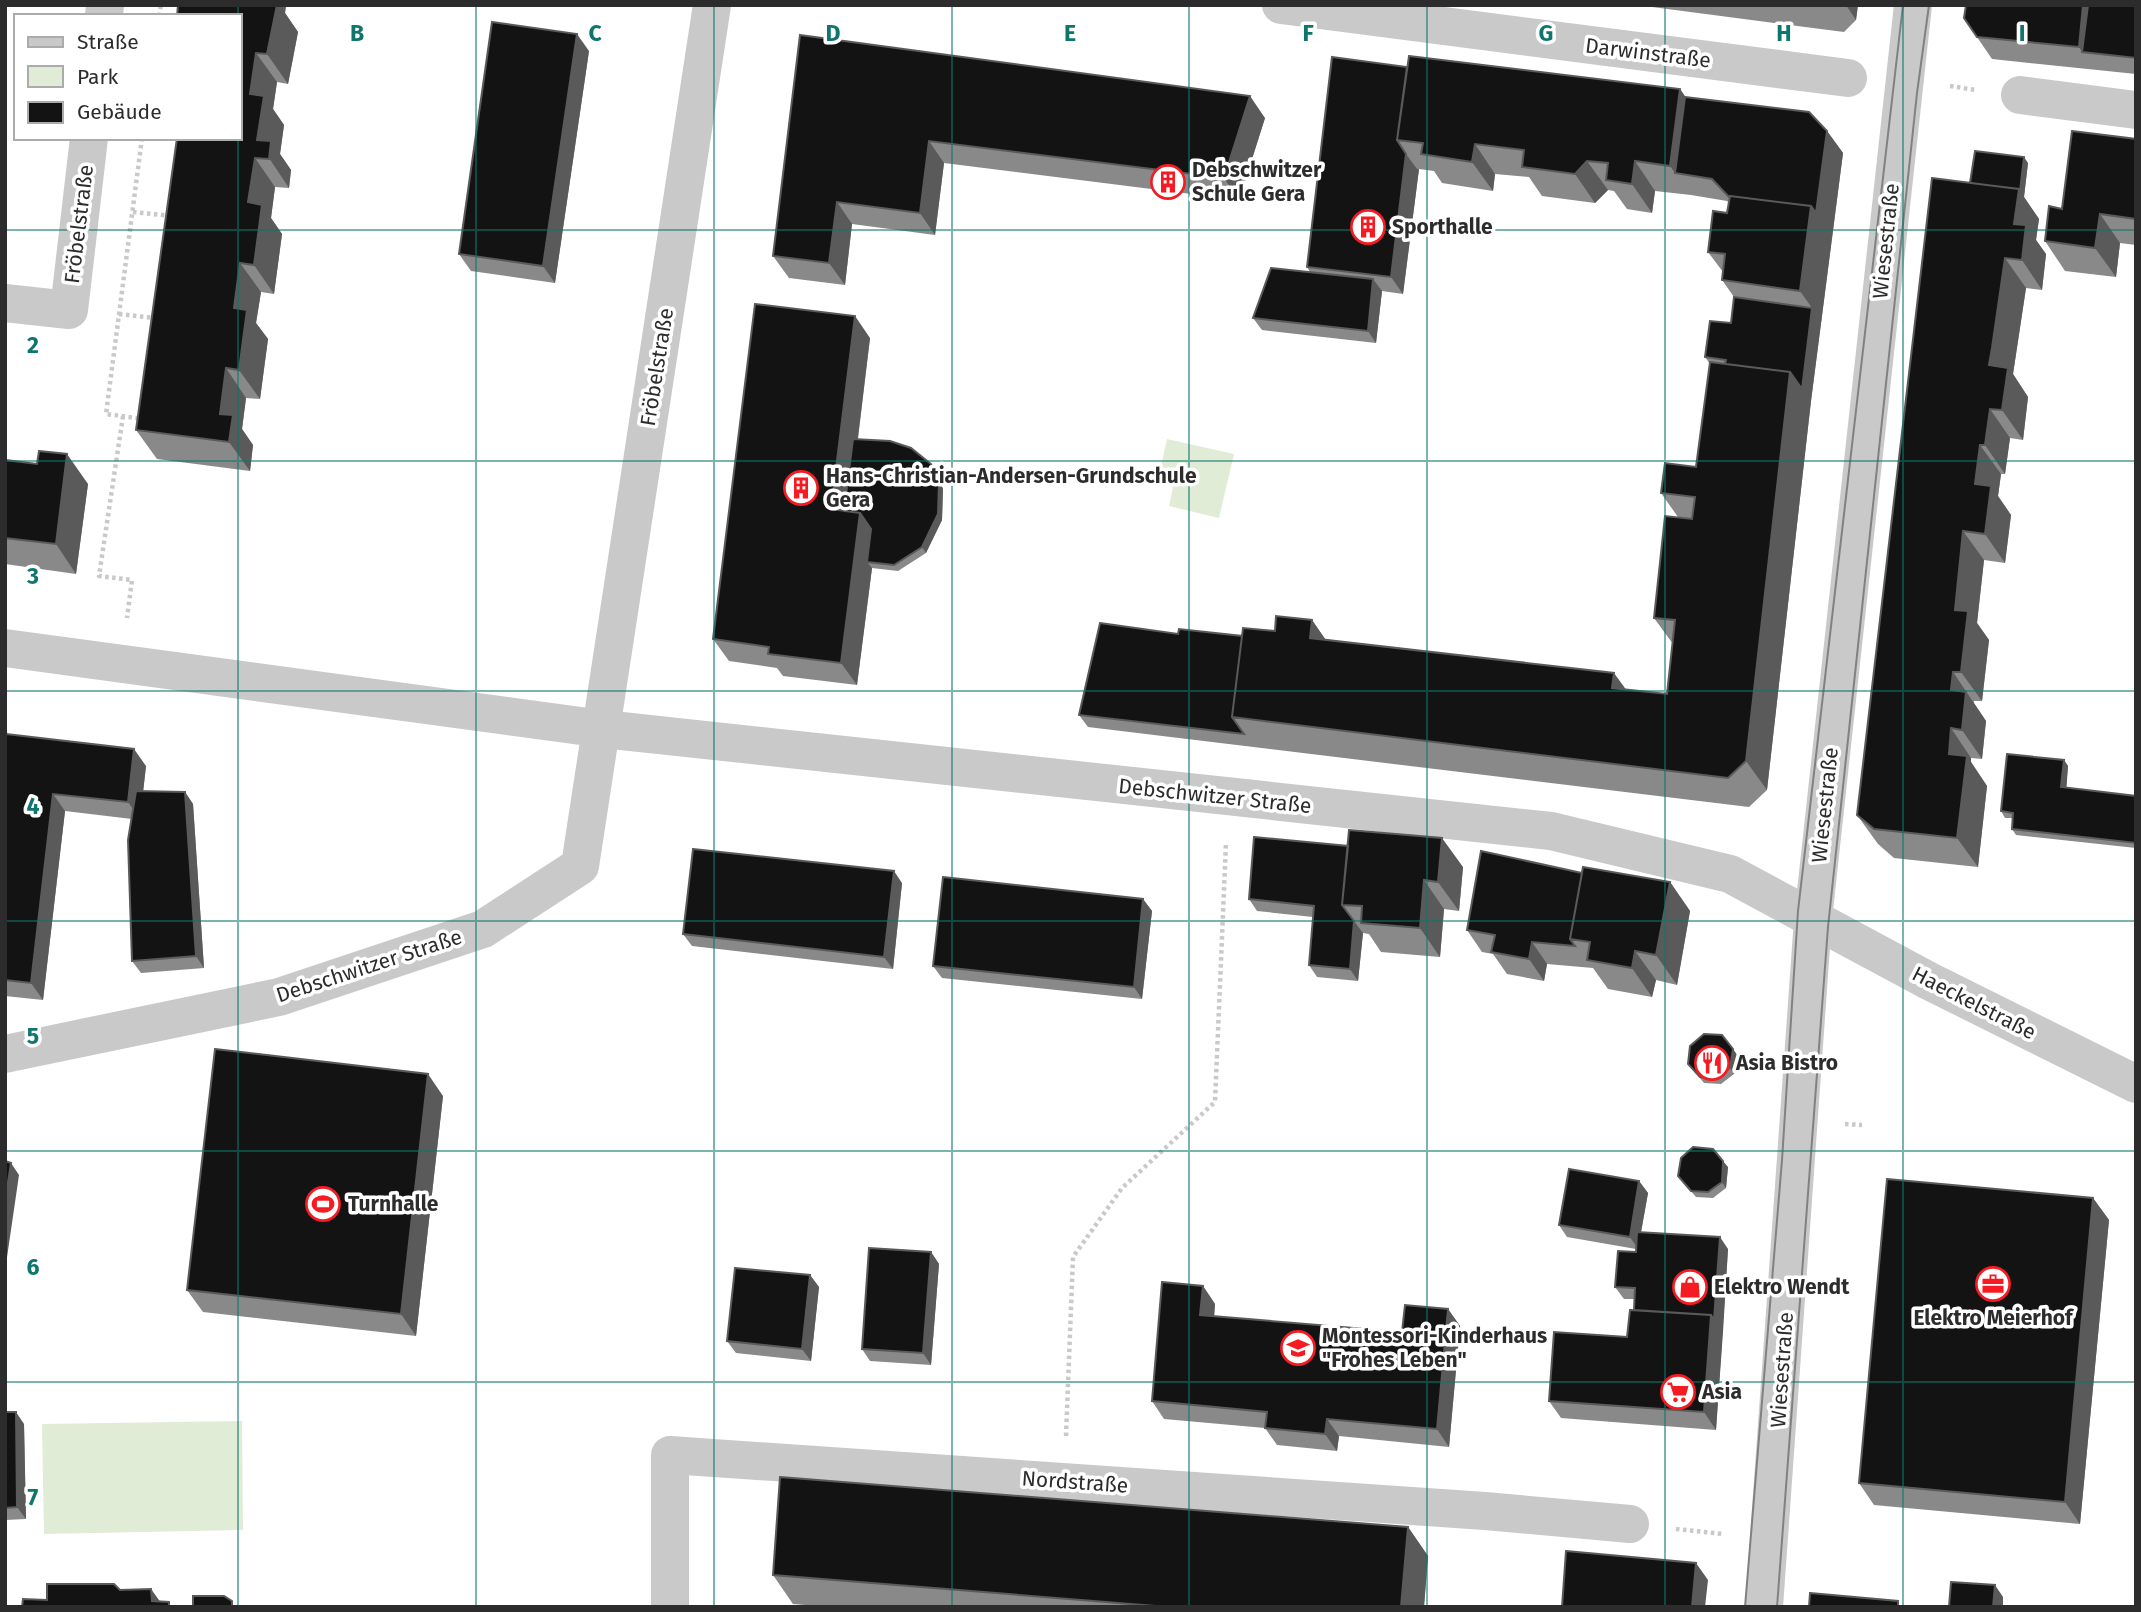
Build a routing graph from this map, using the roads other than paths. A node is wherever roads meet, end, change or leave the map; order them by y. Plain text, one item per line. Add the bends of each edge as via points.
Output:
1 (712, 5) edge
2 (1281, 5) edge
3 (1913, 5) edge
4 (1848, 78) dead end
5 (2020, 95) dead end
6 (2136, 110) edge
7 (89, 140) edge
8 (5, 303) edge
9 (5, 648) edge
10 (603, 729) junction
11 (1813, 919) junction
12 (5, 1054) edge
13 (2136, 1084) edge
14 (1630, 1524) road end
15 (670, 1607) edge
16 (1764, 1607) edge

1 - 10 street, Fröbelstraße
2 - 4 street, Darwinstraße
3 - 11 street, Wiesestraße
5 - 6 street
7 - 8 street, Fröbelstraße via 69,310
9 - 10 street, Debschwitzer Straße
10 - 11 street, Debschwitzer Straße via 1551,831 1730,874
10 - 12 street, Debschwitzer Straße via 580,866 483,929 279,997
11 - 13 street, Haeckelstraße
11 - 16 street, Wiesestraße
14 - 15 street, Nordstraße via 670,1455

